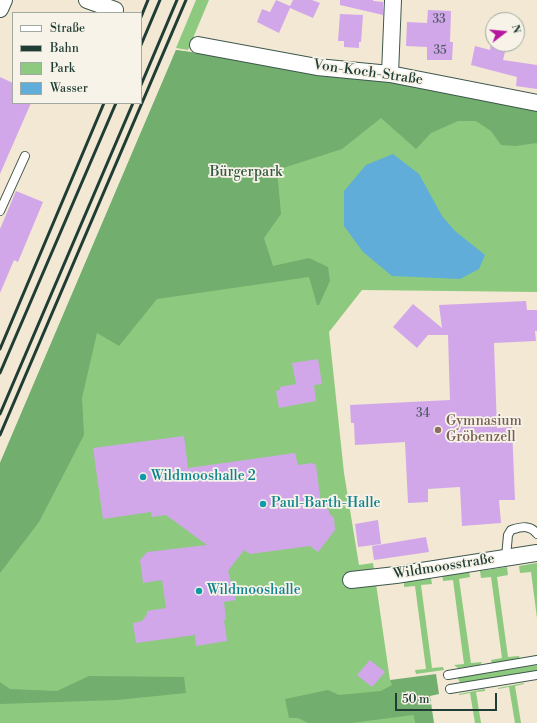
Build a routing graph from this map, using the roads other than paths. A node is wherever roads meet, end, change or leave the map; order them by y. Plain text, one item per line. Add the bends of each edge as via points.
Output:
1 (4, 0) edge
2 (87, 0) edge
3 (393, 0) edge
4 (118, 5) edge
5 (0, 9) edge
6 (198, 45) dead end
7 (390, 74) junction
8 (537, 103) edge
9 (25, 156) dead end
10 (0, 210) edge
11 (537, 534) edge
12 (537, 553) edge
13 (506, 557) junction
14 (351, 580) dead end
15 (537, 660) edge
16 (448, 675) dead end
17 (537, 675) edge
18 (450, 689) dead end

1 - 5 street
2 - 4 street
3 - 7 street
6 - 7 street, Von-Koch-Straße via 317,67
7 - 8 street, Von-Koch-Straße
9 - 10 lane
11 - 13 lane via 534,529 526,527 511,530 508,535
12 - 13 street, Wildmoosstraße
13 - 14 street, Wildmoosstraße
15 - 16 lane
17 - 18 lane

